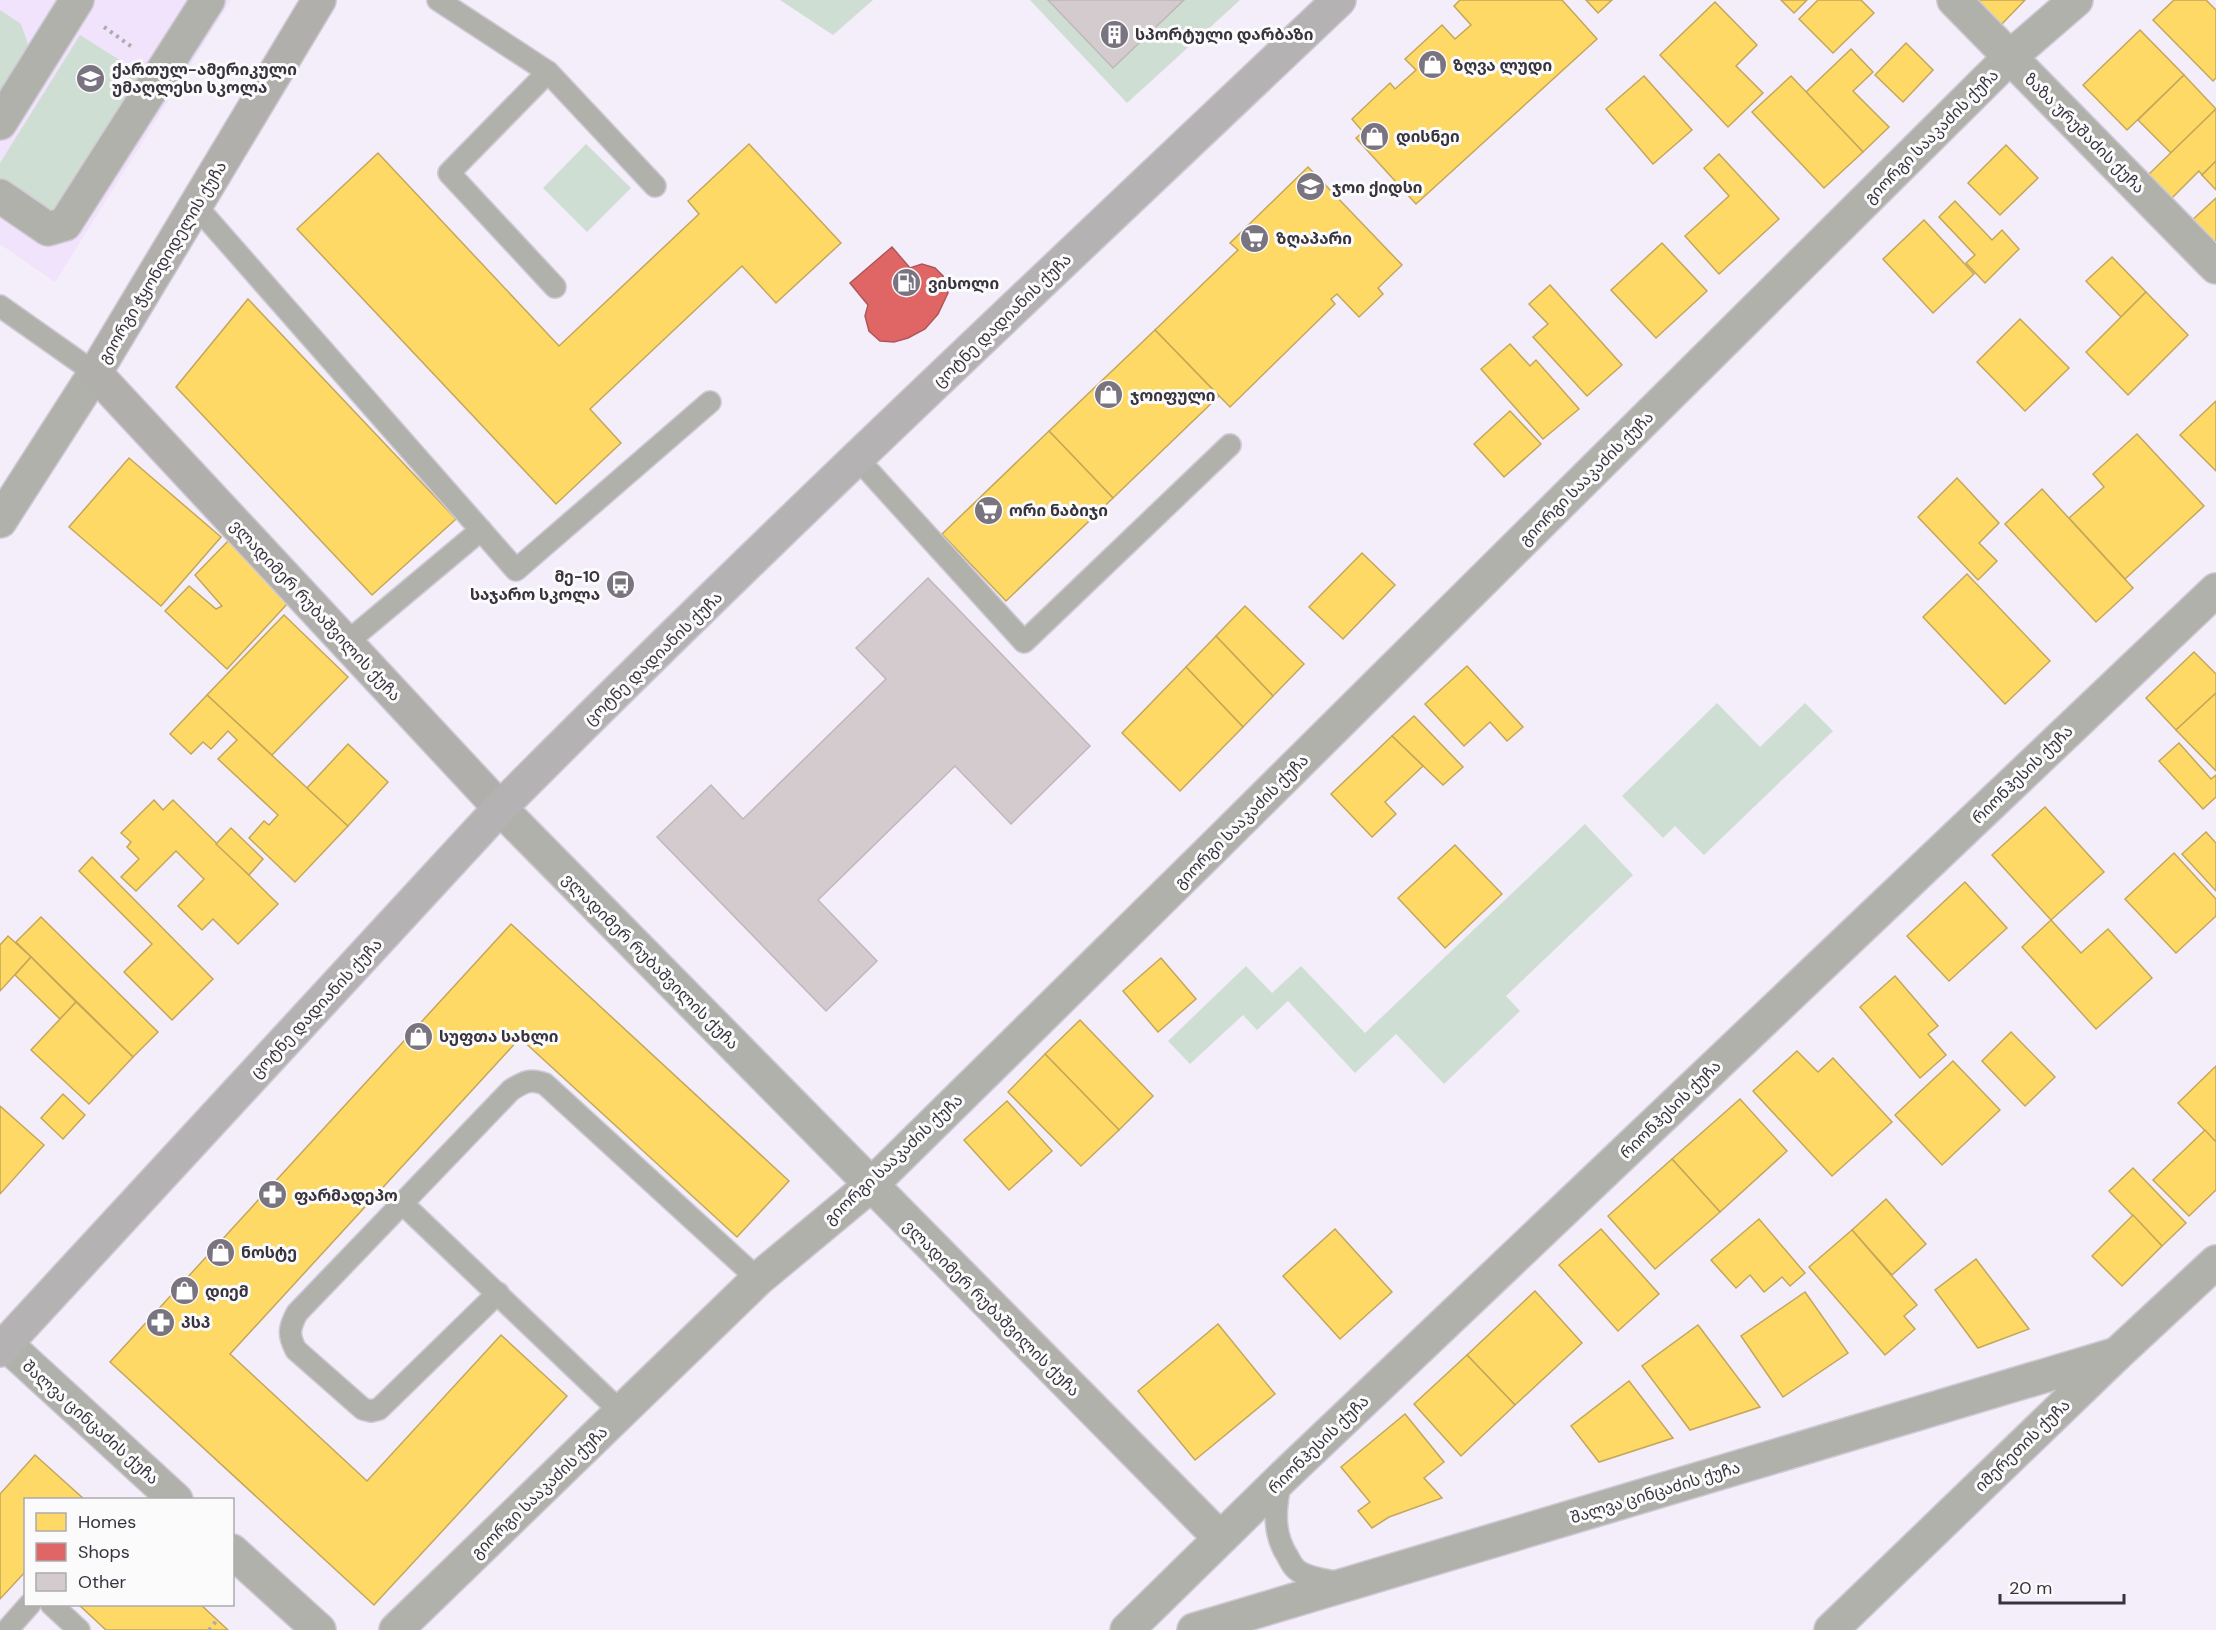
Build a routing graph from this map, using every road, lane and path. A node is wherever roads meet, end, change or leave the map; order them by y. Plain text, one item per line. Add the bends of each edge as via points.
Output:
1 (208, 0) edge
2 (319, 0) edge
3 (438, 0) edge
4 (1340, 0) edge
5 (1954, 0) edge
6 (2076, 0) edge
7 (75, 3) edge
8 (2010, 57) junction
9 (164, 70) junction
10 (548, 72) junction
11 (0, 123) edge
12 (655, 186) dead end
13 (0, 196) edge
14 (196, 206) junction
15 (2216, 267) edge
16 (555, 287) dead end
17 (0, 306) edge
18 (95, 373) junction
19 (710, 402) dead end
20 (1230, 445) dead end
21 (857, 458) junction
22 (0, 521) edge
23 (481, 530) junction
24 (2216, 590) edge
25 (346, 643) junction
26 (500, 808) junction
27 (871, 1185) junction
28 (403, 1204) junction
29 (2216, 1263) edge
30 (758, 1279) junction
31 (498, 1293) junction
32 (3, 1347) edge
33 (2117, 1354) junction
34 (621, 1412) junction
35 (1281, 1479) junction
36 (174, 1498) edge
37 (1220, 1538) junction
38 (234, 1553) edge
39 (1347, 1584) junction
40 (29, 1606) edge
41 (52, 1606) edge
42 (217, 1620) dead end
43 (7, 1630) edge
44 (79, 1630) edge
45 (209, 1630) edge
46 (319, 1630) edge
47 (396, 1630) edge
48 (1127, 1630) edge
49 (1194, 1630) edge
50 (1831, 1630) edge

1 - 9 street
2 - 14 street, გიორგი ჭყონდიდელის ქუჩა
3 - 10 lane
4 - 21 main road, ცოტნე დადიანის ქუჩა
5 - 8 street, ზაზა ურუშაძის ქუჩა
6 - 8 street, გიორგი სააკაძის ქუჩა
7 - 9 path
7 - 11 street
8 - 15 street, ზაზა ურუშაძის ქუჩა
8 - 27 street, გიორგი სააკაძის ქუჩა
9 - 13 street via 65,224 48,229
10 - 12 lane
10 - 16 lane via 448,173
14 - 18 street, გიორგი ჭყონდიდელის ქუჩა
14 - 23 lane
17 - 18 lane
18 - 22 street, გიორგი ჭყონდიდელის ქუჩა
18 - 25 street, ვლადიმერ რუბაშვილის ქუჩა
19 - 23 lane via 516,570
20 - 21 lane via 1024,642
21 - 26 main road, ცოტნე დადიანის ქუჩა
23 - 25 lane
24 - 35 street, რიონჰესის ქუჩა
25 - 26 street, ვლადიმერ რუბაშვილის ქუჩა
26 - 27 street, ვლადიმერ რუბაშვილის ქუჩა
26 - 32 main road, ცოტნე დადიანის ქუჩა
27 - 30 street, გიორგი სააკაძის ქუჩა
27 - 37 street, ვლადიმერ რუბაშვილის ქუჩა
28 - 30 lane via 511,1090 534,1080 545,1084
28 - 31 lane
28 - 31 lane via 297,1313 289,1326 296,1350 363,1409 379,1409
29 - 33 street, იმერეთის ქუჩა
30 - 34 street, გიორგი სააკაძის ქუჩა
31 - 34 lane
32 - 36 street, შალვა ცინცაძის ქუჩა
33 - 39 street, შალვა ცინცაძის ქუჩა
33 - 50 street, იმერეთის ქუჩა
34 - 47 street, გიორგი სააკაძის ქუჩა
35 - 37 street, რიონჰესის ქუჩა
35 - 39 lane via 1275,1505 1282,1549 1297,1570
37 - 48 street, რიონჰესის ქუჩა
38 - 46 street
39 - 49 street, შალვა ცინცაძის ქუჩა
40 - 43 lane
41 - 44 lane
42 - 45 path

